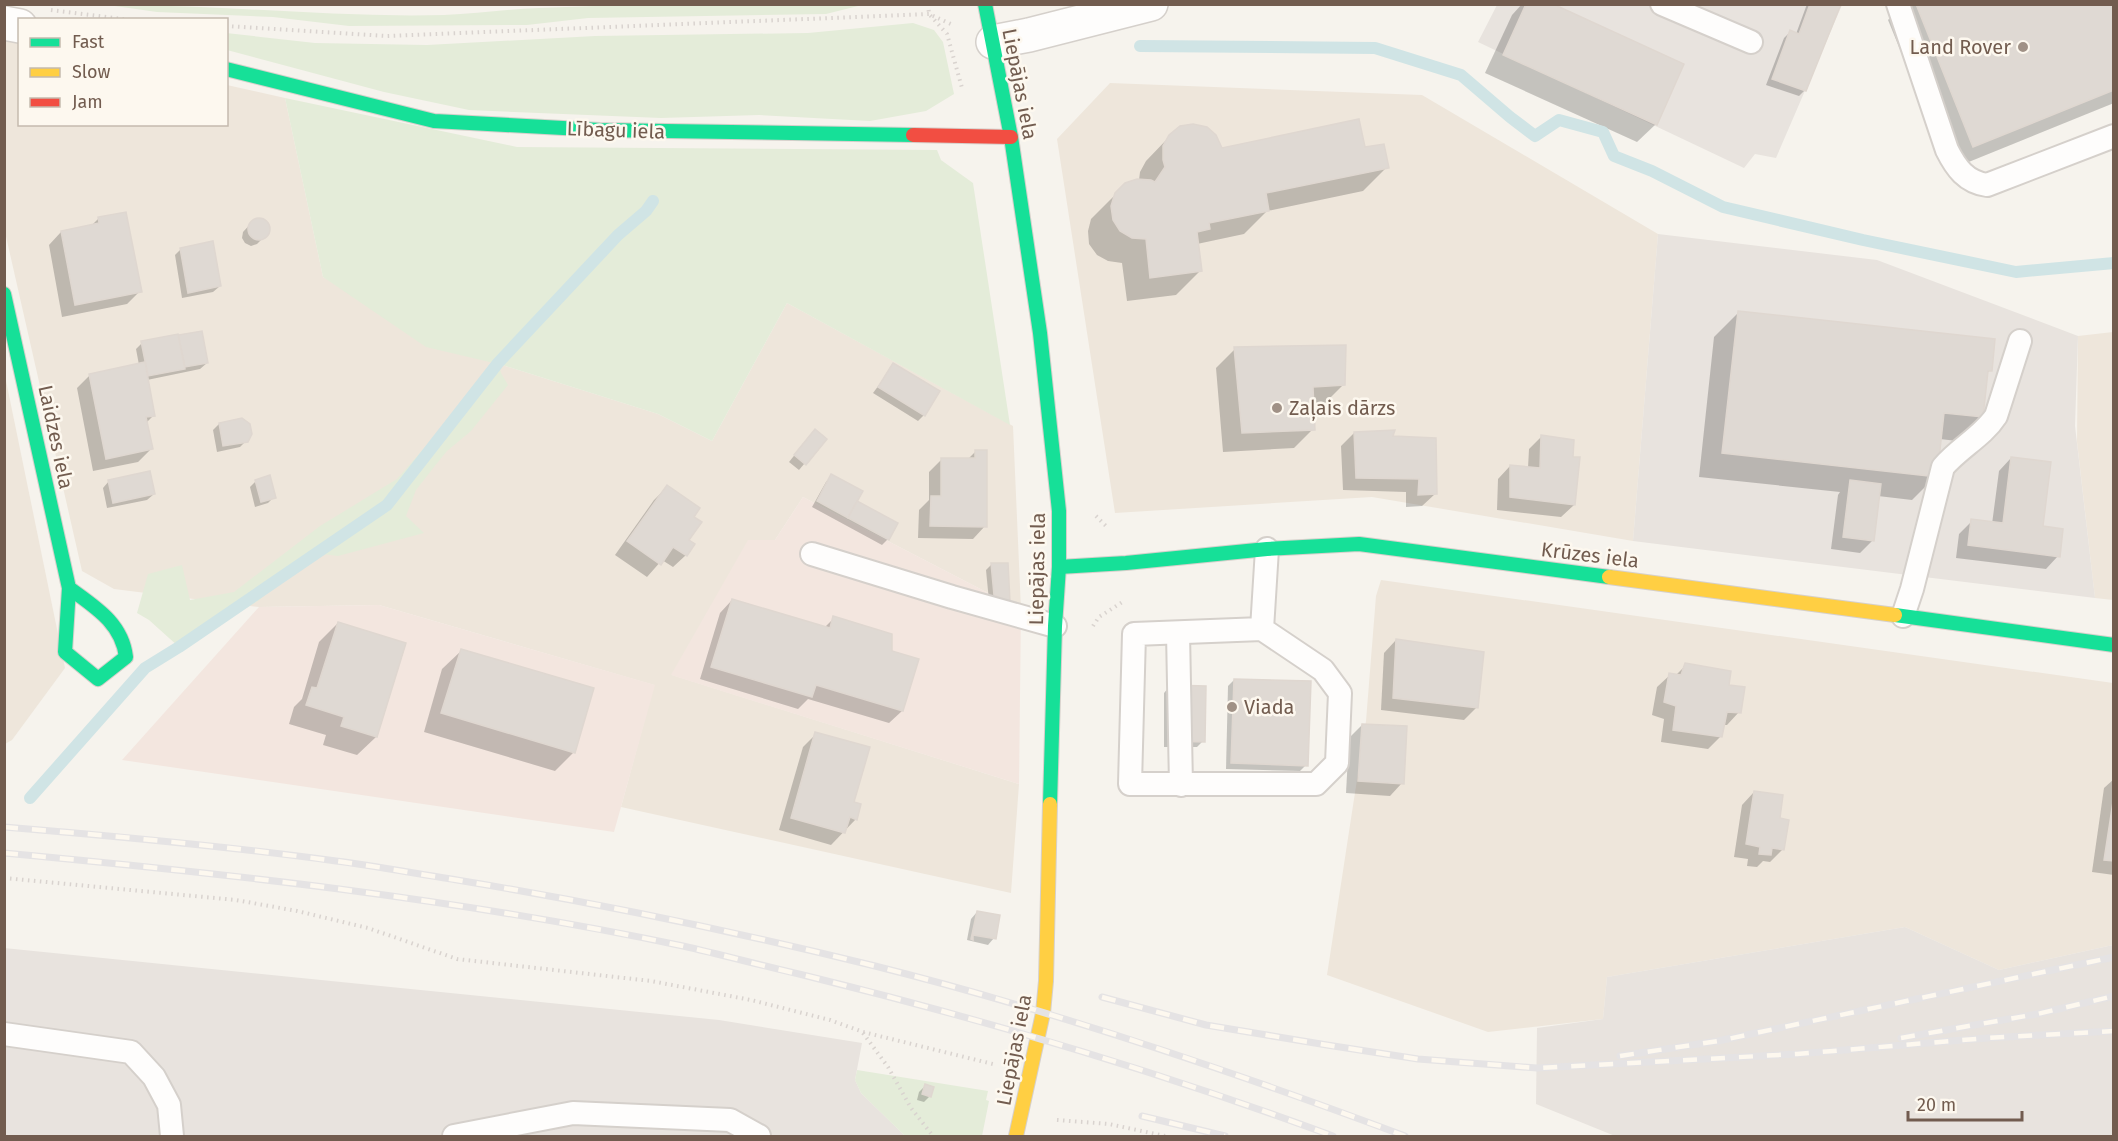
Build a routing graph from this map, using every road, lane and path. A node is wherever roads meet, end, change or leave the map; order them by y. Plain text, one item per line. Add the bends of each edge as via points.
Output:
1 (928, 4) edge
2 (985, 4) edge
3 (1150, 4) edge
4 (1662, 4) edge
5 (1898, 4) edge
6 (50, 10) dead end
7 (928, 14) junction
8 (114, 18) edge
9 (228, 26) edge
10 (993, 42) junction
11 (1751, 42) dead end
12 (228, 70) edge
13 (973, 136) junction
14 (2114, 136) edge
15 (1011, 137) junction
16 (4, 294) edge
17 (2020, 341) dead end
18 (1095, 507) dead end
19 (1109, 528) dead end
20 (1267, 549) junction
21 (812, 554) dead end
22 (1059, 567) junction
23 (69, 588) junction
24 (1129, 597) dead end
25 (1903, 616) junction
26 (1055, 626) junction
27 (1262, 629) junction
28 (1087, 633) dead end
29 (1178, 633) junction
30 (2114, 645) edge
31 (1181, 785) junction
32 (4, 878) edge
33 (862, 1032) junction
34 (4, 1034) edge
35 (1000, 1056) dead end
36 (1056, 1109) dead end
37 (1054, 1120) junction
38 (1053, 1129) dead end
39 (172, 1137) edge
40 (454, 1137) edge
41 (759, 1137) edge
42 (933, 1137) edge
43 (1016, 1137) edge
44 (1165, 1137) edge

1 - 7 path
2 - 10 street, Liepājas iela
3 - 10 street
4 - 11 lane
5 - 14 lane via 1947,150 1955,165 1976,183 1987,184
6 - 8 path
7 - 9 path via 387,36
7 - 10 path
7 - 13 path via 947,34
10 - 15 street, Liepājas iela
12 - 13 street, Lībagu iela via 434,121 600,130
13 - 15 street, Lībagu iela
15 - 22 street, Liepājas iela via 1041,345 1059,511
16 - 23 street, Laidzes iela
17 - 25 lane via 1996,416 1943,467
18 - 19 path via 1096,518
20 - 22 street, Krūzes iela
20 - 25 street, Krūzes iela via 1359,544
20 - 27 lane
21 - 26 lane
22 - 26 street, Liepājas iela
23 - 23 street, Laidzes iela via 65,652 98,679 126,657 126,646 112,619
24 - 28 path via 1099,617
25 - 30 street, Krūzes iela
26 - 43 street, Liepājas iela via 1046,981 1043,1013
27 - 29 lane
27 - 31 lane via 1323,670 1340,693 1337,763 1316,784
29 - 31 lane
29 - 31 lane via 1134,634 1130,784
32 - 33 path via 246,902 297,911 368,928 457,959 651,981 751,1000
33 - 35 path via 998,1066
33 - 42 path
34 - 39 lane via 131,1052 154,1077 169,1105
36 - 37 path
37 - 38 path
37 - 44 path via 1109,1124
40 - 41 lane via 573,1113 730,1120

